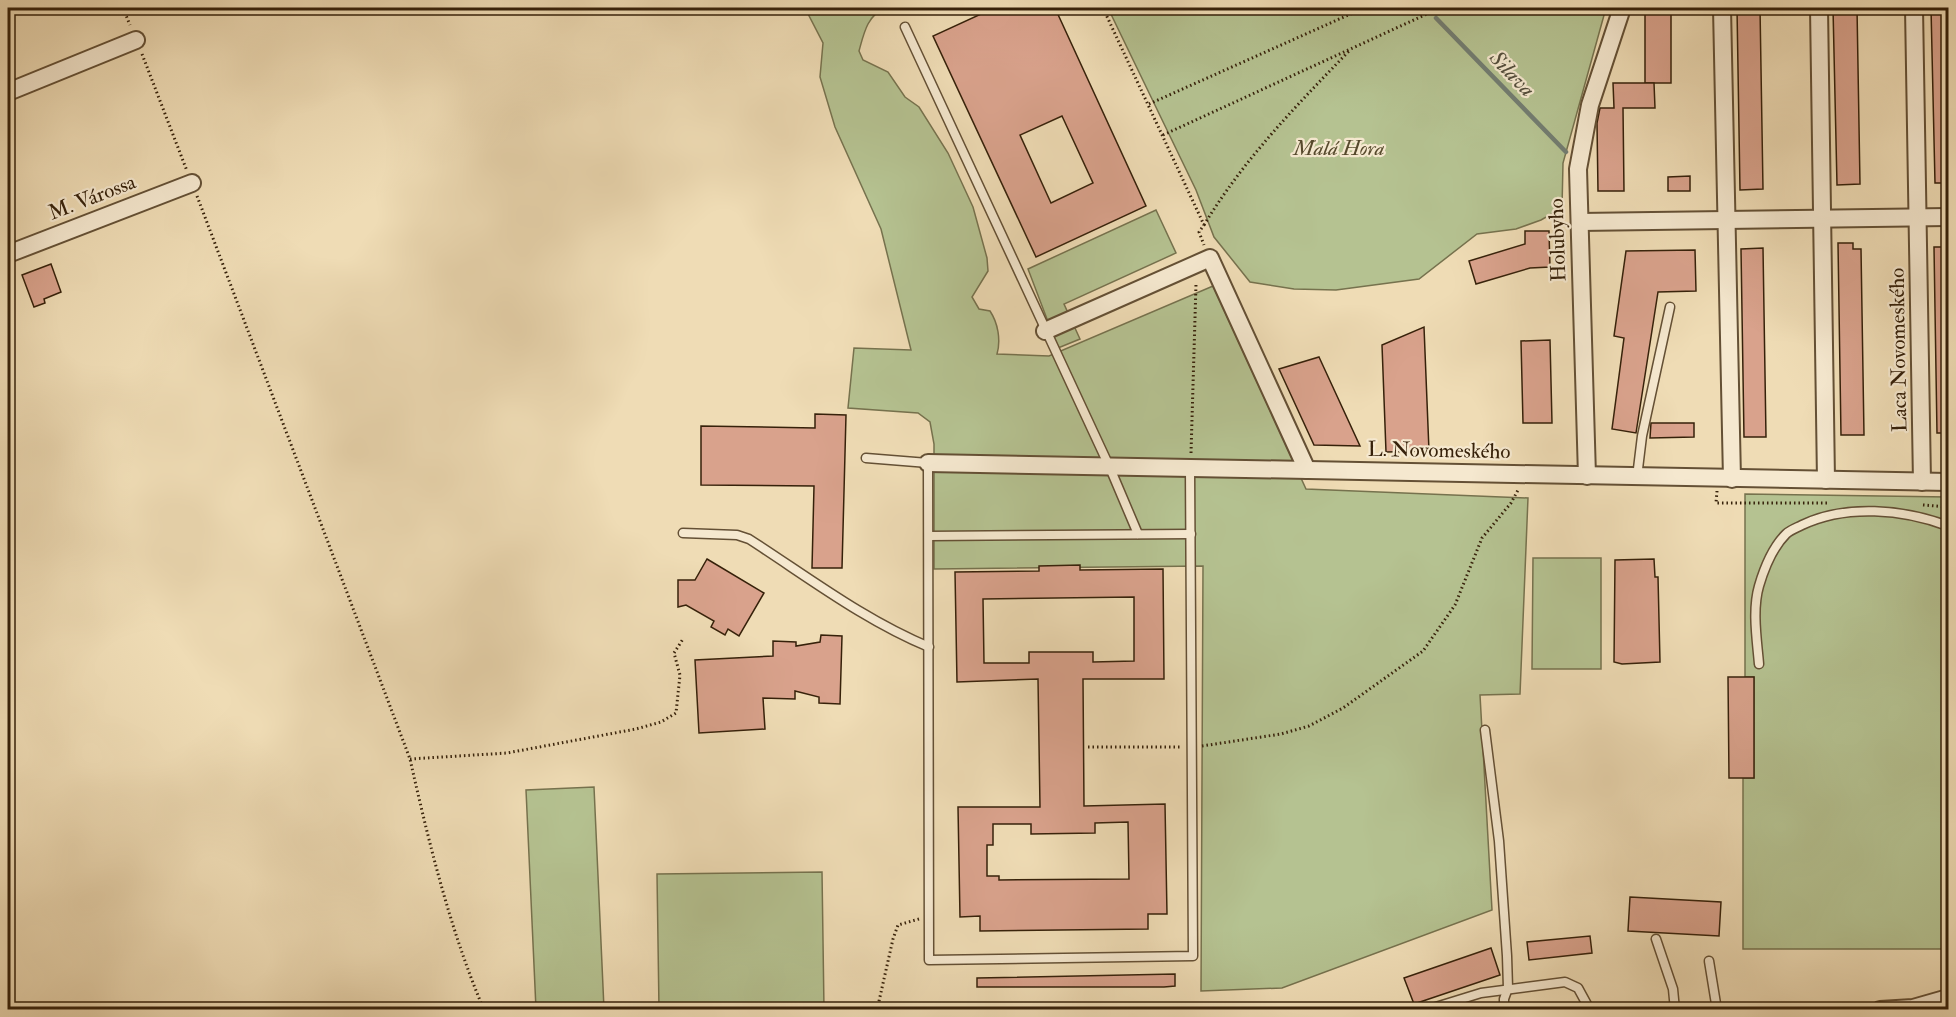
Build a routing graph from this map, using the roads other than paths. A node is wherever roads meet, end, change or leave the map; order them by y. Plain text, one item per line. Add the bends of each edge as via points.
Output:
1 (1622, 8) edge
2 (1722, 8) edge
3 (1819, 8) edge
4 (1914, 8) edge
5 (905, 27) dead end
6 (136, 40) road end
7 (8, 92) edge
8 (192, 183) road end
9 (1919, 217) junction
10 (1948, 217) edge
11 (1823, 219) junction
12 (1727, 220) junction
13 (1580, 222) junction
14 (8, 254) edge
15 (1670, 307) dead end
16 (1045, 331) junction
17 (866, 458) dead end
18 (928, 463) junction
19 (1110, 468) junction
20 (1190, 469) junction
21 (1307, 470) junction
22 (1587, 476) junction
23 (1636, 477) junction
24 (1732, 479) junction
25 (1826, 480) junction
26 (1922, 482) junction
27 (1948, 482) edge
28 (1948, 526) edge
29 (682, 533) dead end
30 (1138, 534) junction
31 (1191, 534) junction
32 (929, 536) junction
33 (929, 647) junction
34 (1759, 664) dead end
35 (1485, 730) dead end
36 (1656, 939) dead end
37 (1709, 961) dead end
38 (1508, 988) junction
39 (1948, 998) edge
40 (1426, 1010) edge
41 (1504, 1010) edge
42 (1590, 1010) edge
43 (1676, 1010) edge
44 (1717, 1010) edge
45 (1880, 1010) edge

1 - 13 street, Holubyho via 1603,58 1582,140 1578,169
2 - 12 street
3 - 11 street
4 - 9 street, Laca Novomeského
5 - 16 lane
6 - 7 street
8 - 14 street, M. Várossa
9 - 10 street
9 - 11 street
9 - 26 street, Laca Novomeského
11 - 12 street
11 - 25 street
12 - 13 street
12 - 24 street
13 - 22 street, Holubyho
15 - 23 lane
16 - 19 lane
16 - 21 street via 1210,258
17 - 18 lane
18 - 19 street, L. Novomeského
18 - 32 lane
19 - 20 street, L. Novomeského
19 - 30 lane
20 - 21 street, L. Novomeského
20 - 31 lane
21 - 22 street, L. Novomeského
22 - 23 street, L. Novomeského
23 - 24 street, L. Novomeského
24 - 25 street, L. Novomeského
25 - 26 street, L. Novomeského
26 - 27 street, L. Novomeského
28 - 34 lane via 1927,518 1875,511 1819,517 1787,532 1774,549 1759,587
29 - 33 lane via 749,539 856,609
30 - 31 lane
30 - 32 lane
31 - 33 lane via 1193,956 929,960
32 - 33 lane
35 - 38 lane via 1499,841
36 - 43 lane via 1671,980
37 - 44 lane
38 - 40 lane
38 - 41 lane
38 - 42 lane via 1565,982 1578,988
39 - 45 street via 1913,1008

